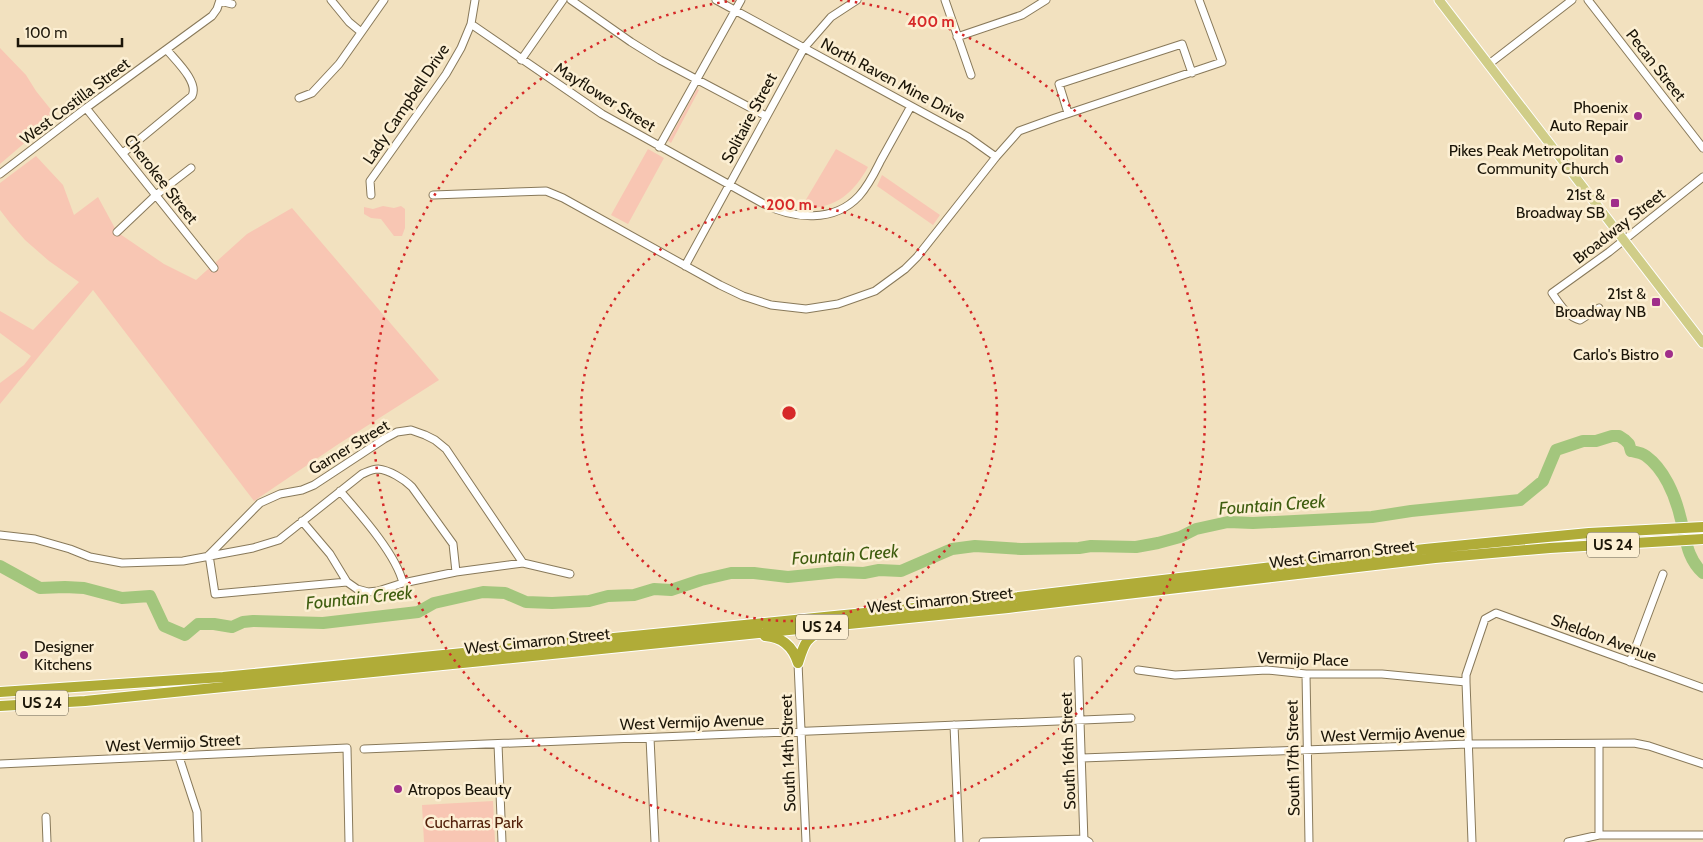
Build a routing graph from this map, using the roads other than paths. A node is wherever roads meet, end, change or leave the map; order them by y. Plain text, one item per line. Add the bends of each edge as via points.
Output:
1 (331, 0) edge
2 (384, 0) edge
3 (475, 0) edge
4 (563, 0) edge
5 (571, 0) edge
6 (716, 0) edge
7 (741, 0) edge
8 (857, 0) edge
9 (945, 0) edge
10 (1046, 0) edge
11 (1199, 0) edge
12 (1439, 0) edge
13 (1572, 0) edge
14 (1588, 0) edge
15 (220, 1) edge
16 (232, 4) dead end
17 (734, 10) junction
18 (471, 24) junction
19 (361, 32) junction
20 (957, 37) junction
21 (804, 48) junction
22 (167, 50) junction
23 (521, 60) junction
24 (1489, 64) junction
25 (1192, 72) junction
26 (971, 75) dead end
27 (696, 79) junction
28 (299, 98) dead end
29 (911, 106) junction
30 (86, 108) junction
31 (1068, 113) junction
32 (766, 116) junction
33 (659, 147) junction
34 (1703, 148) edge
35 (123, 153) junction
36 (996, 157) junction
37 (191, 168) dead end
38 (0, 174) edge
39 (1703, 177) edge
40 (729, 184) junction
41 (156, 194) junction
42 (371, 195) dead end
43 (433, 195) dead end
44 (117, 232) dead end
45 (1624, 240) junction
46 (685, 266) junction
47 (214, 268) dead end
48 (1599, 308) dead end
49 (1703, 343) edge
50 (340, 491) junction
51 (302, 521) junction
52 (1703, 527) edge
53 (0, 535) edge
54 (1703, 539) edge
55 (209, 555) junction
56 (523, 563) junction
57 (456, 572) junction
58 (570, 574) dead end
59 (1663, 574) dead end
60 (347, 582) junction
61 (403, 583) junction
62 (870, 622) junction
63 (727, 636) junction
64 (1078, 660) dead end
65 (1630, 662) junction
66 (798, 663) junction
67 (1138, 670) dead end
68 (1306, 674) junction
69 (1466, 682) junction
70 (1703, 688) edge
71 (0, 692) edge
72 (0, 706) edge
73 (1131, 718) dead end
74 (1081, 719) junction
75 (954, 725) junction
76 (800, 732) junction
77 (650, 738) junction
78 (498, 744) junction
79 (1468, 744) junction
80 (1599, 744) junction
81 (364, 749) dead end
82 (1306, 751) junction
83 (179, 757) junction
84 (1082, 758) junction
85 (0, 764) edge
86 (1703, 764) edge
87 (46, 817) dead end
88 (1599, 835) junction
89 (1703, 835) edge
90 (1585, 840) edge
91 (1086, 841) edge
92 (47, 842) edge
93 (198, 842) edge
94 (349, 842) edge
95 (502, 842) edge
96 (655, 842) edge
97 (806, 842) edge
98 (959, 842) edge
99 (983, 842) edge
100 (1309, 842) edge
101 (1472, 842) edge
102 (1568, 842) edge

1 - 19 street
2 - 19 street
3 - 18 street, Lady Campbell Drive
4 - 23 street
5 - 27 street via 631,42
6 - 17 street, North Raven Mine Drive
7 - 17 street
8 - 21 street, Solitaire Street via 831,17
9 - 20 street
10 - 20 street via 1022,15
11 - 25 street via 1222,62
12 - 24 main road
13 - 24 street
14 - 34 street, Pecan Street
15 - 16 street
15 - 22 street, West Costilla Street via 212,16
17 - 21 street, North Raven Mine Drive
17 - 27 street
18 - 23 street, Mayflower Street
18 - 42 street, Lady Campbell Drive via 446,74 370,181
19 - 28 street via 339,64 312,93
20 - 26 street
21 - 29 street, North Raven Mine Drive
21 - 32 street, Solitaire Street
22 - 30 street, West Costilla Street
22 - 35 street via 190,79 194,92
23 - 33 street, Mayflower Street
24 - 45 main road
25 - 31 street
25 - 31 street via 1182,44 1059,84
27 - 32 street
27 - 33 street
29 - 36 street, North Raven Mine Drive via 968,137
29 - 40 street, Mayflower Street via 866,187 843,208 823,215 794,215 773,209
30 - 35 street, Cherokee Street
30 - 38 street, West Costilla Street
31 - 36 street via 1020,131
32 - 40 street, Solitaire Street
33 - 40 street, Mayflower Street
35 - 41 street, Cherokee Street
36 - 46 street via 906,269 875,291 838,304 806,309 771,305 743,296
37 - 41 street
39 - 45 street, Broadway Street
40 - 46 street, Solitaire Street
41 - 44 street
41 - 47 street, Cherokee Street
43 - 46 street via 546,191
45 - 48 street, Broadway Street via 1552,293 1575,319 1580,320
45 - 49 main road
50 - 51 street
50 - 57 street via 362,474 374,470 381,469 406,480 453,544
50 - 61 street via 394,562
51 - 55 street via 279,540
51 - 60 street via 330,554
52 - 71 highway, West Cimarron Street / US 24 via 1589,533 1444,547 1004,598 224,677
53 - 55 street via 35,539 122,564 183,561
54 - 62 highway, West Cimarron Street / US 24 via 1435,558
55 - 56 street, Garner Street via 260,504 280,494 314,485 396,432 411,430 430,437 446,449
55 - 60 street via 215,594
56 - 57 street
56 - 58 street
57 - 61 street
59 - 65 street
60 - 61 street via 368,592
62 - 63 highway, West Cimarron Street / US 24
62 - 66 highway via 814,634 806,642
63 - 66 highway via 780,639 791,648
63 - 72 highway, West Cimarron Street / US 24 via 84,701
64 - 74 street, South 16th Street
65 - 69 street, Sheldon Avenue via 1496,613 1485,619
65 - 70 street, Sheldon Avenue
66 - 76 street, South 14th Street
67 - 68 street, Vermijo Place via 1175,675 1267,670
68 - 69 street, Vermijo Place via 1382,674
68 - 82 street, South 17th Street
69 - 79 street
73 - 74 street, West Vermijo Avenue
74 - 75 street, West Vermijo Avenue
74 - 84 street, South 16th Street
75 - 76 street, West Vermijo Avenue
75 - 98 street
76 - 77 street, West Vermijo Avenue
76 - 97 street, South 14th Street
77 - 78 street, West Vermijo Avenue
77 - 96 street
78 - 81 street, West Vermijo Avenue
78 - 95 street
79 - 80 street, West Vermijo Avenue
79 - 82 street, West Vermijo Avenue
79 - 101 street
80 - 86 street, West Vermijo Avenue via 1634,743
80 - 88 street
82 - 84 street, West Vermijo Avenue
82 - 100 street, South 17th Street
83 - 85 street, West Vermijo Street
83 - 93 street via 196,812
83 - 94 street, West Vermijo Street via 347,748
84 - 91 street, South 16th Street
87 - 92 street
88 - 89 street
88 - 90 street
90 - 102 street
91 - 99 street

